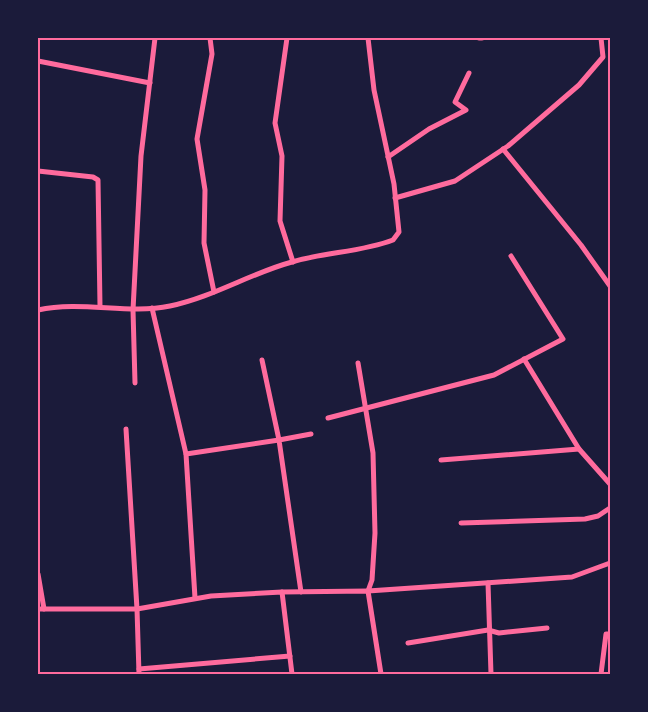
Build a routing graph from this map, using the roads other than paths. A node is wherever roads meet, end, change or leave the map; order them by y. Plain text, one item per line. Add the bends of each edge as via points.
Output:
1 (155, 38) edge
2 (210, 38) edge
3 (287, 38) edge
4 (368, 38) edge
5 (601, 38) edge
6 (38, 61) edge
7 (468, 73) dead end
8 (150, 83) junction
9 (502, 149) junction
10 (388, 157) junction
11 (38, 171) edge
12 (395, 198) junction
13 (511, 256) dead end
14 (292, 262) junction
15 (610, 286) edge
16 (214, 292) junction
17 (100, 306) junction
18 (152, 308) junction
19 (38, 310) edge
20 (133, 310) junction
21 (524, 359) junction
22 (262, 360) dead end
23 (358, 363) dead end
24 (135, 383) dead end
25 (366, 409) junction
26 (328, 418) dead end
27 (126, 429) dead end
28 (311, 434) dead end
29 (279, 440) junction
30 (579, 449) junction
31 (186, 454) junction
32 (441, 460) dead end
33 (610, 484) edge
34 (610, 508) edge
35 (461, 523) dead end
36 (610, 563) edge
37 (38, 574) edge
38 (488, 583) junction
39 (368, 591) junction
40 (282, 592) junction
41 (301, 592) junction
42 (195, 598) junction
43 (40, 609) edge
44 (138, 609) junction
45 (547, 628) dead end
46 (488, 630) junction
47 (610, 634) edge
48 (408, 644) dead end
49 (290, 656) junction
50 (139, 672) edge
51 (292, 674) edge
52 (381, 674) edge
53 (491, 674) edge
54 (600, 674) edge

1 - 8 street
2 - 16 street via 212,54 197,139 205,190 204,243
3 - 14 street via 275,123 282,156 280,221
4 - 10 street via 374,90
5 - 9 street via 603,57 579,85
6 - 8 street
7 - 10 street via 455,102 466,110
8 - 20 street via 141,156
9 - 12 street via 455,181
9 - 15 street via 581,245
10 - 12 street
11 - 17 street via 98,180
12 - 14 street via 399,232 393,240
13 - 21 street via 563,339
14 - 16 street
16 - 18 street via 170,306
17 - 19 street
17 - 20 street
18 - 20 street
18 - 31 street
20 - 24 street
21 - 25 street via 494,375
21 - 30 street
22 - 29 street
23 - 25 street
25 - 26 street
25 - 39 street via 373,453 375,533 372,580
27 - 44 street
28 - 29 street
29 - 31 street
29 - 41 street
30 - 32 street
30 - 33 street
31 - 42 street
34 - 35 street via 585,519
36 - 38 street via 572,578
37 - 43 street
38 - 39 street
38 - 46 street
39 - 41 street
39 - 52 street
40 - 41 street
40 - 42 street
40 - 49 street
42 - 44 street
43 - 44 street
44 - 50 street
45 - 46 street via 499,633
46 - 48 street
46 - 53 street
47 - 54 street via 606,634
49 - 50 street
49 - 51 street

